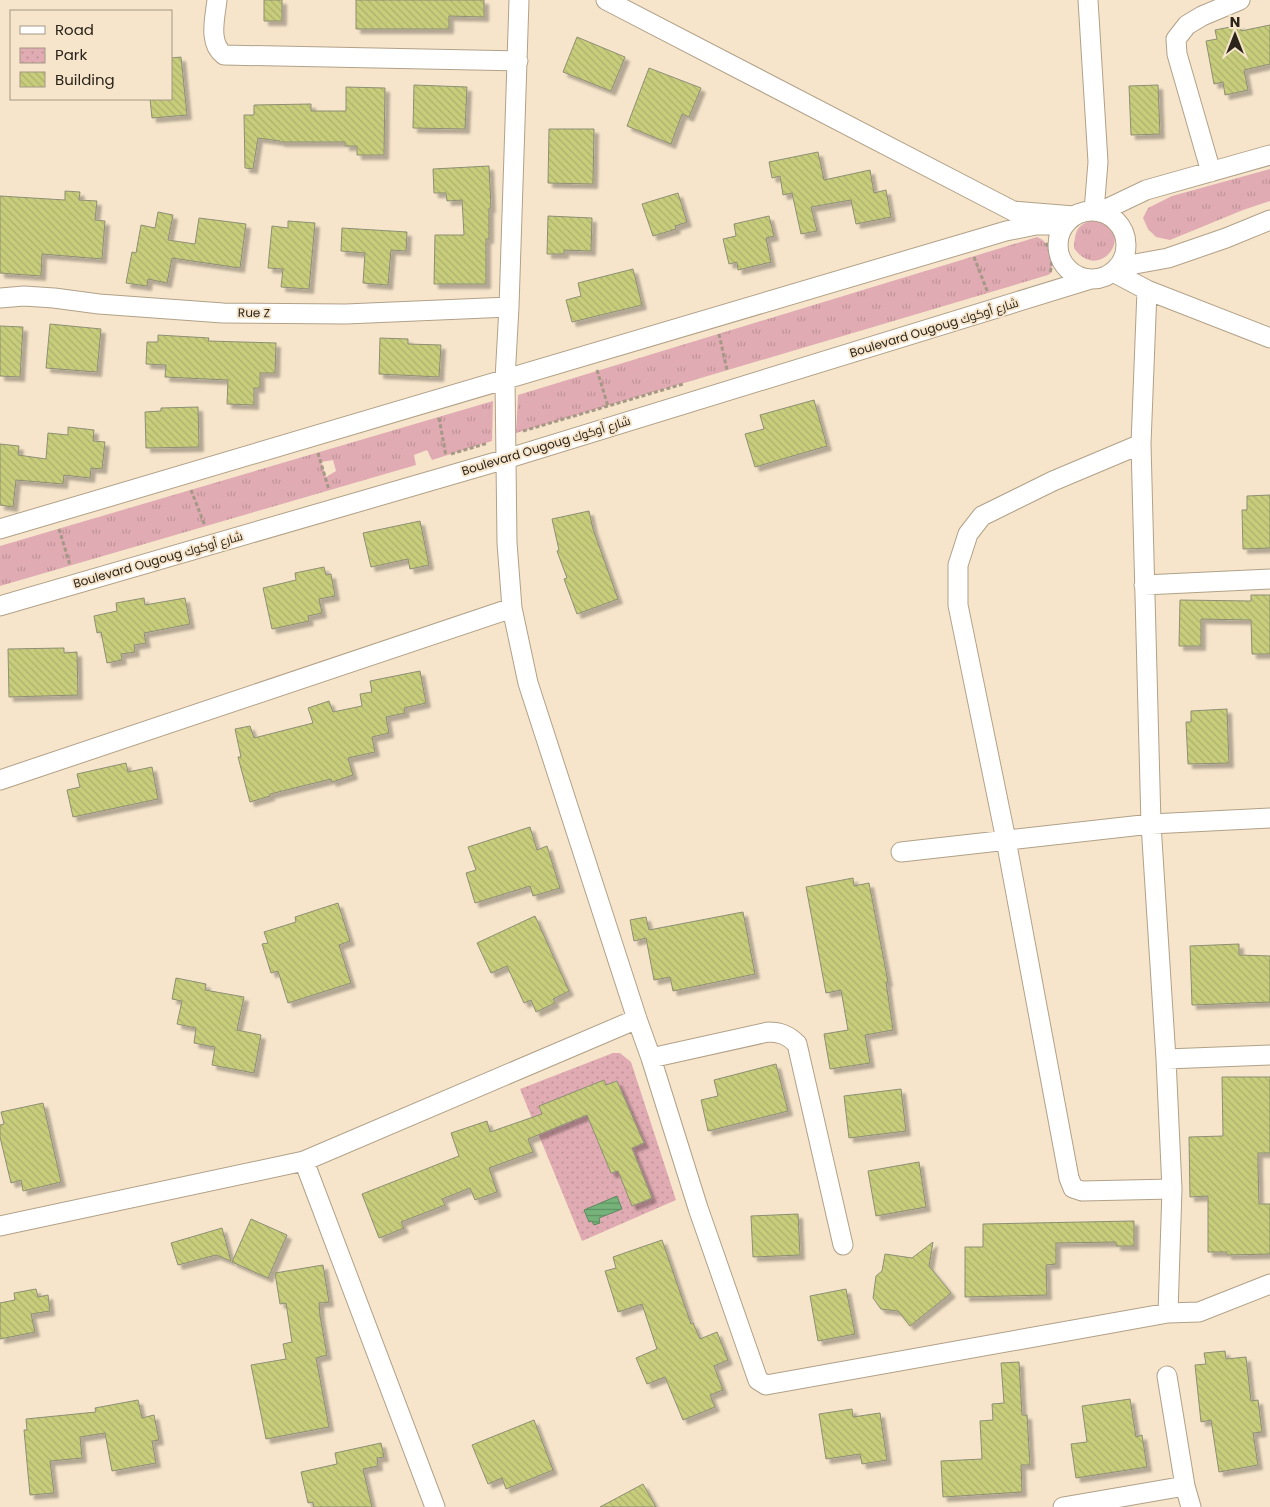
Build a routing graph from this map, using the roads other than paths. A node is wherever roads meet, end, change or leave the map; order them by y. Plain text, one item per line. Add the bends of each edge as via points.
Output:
1 (217, 0) edge
2 (519, 0) edge
3 (606, 0) edge
4 (1088, 0) edge
5 (1240, 0) edge
6 (518, 61) junction
7 (1270, 155) edge
8 (1211, 172) junction
9 (1097, 211) junction
10 (1069, 220) junction
11 (1270, 220) edge
12 (1116, 270) junction
13 (1090, 279) junction
14 (1147, 290) junction
15 (0, 298) edge
16 (509, 307) junction
17 (1270, 338) edge
18 (505, 379) junction
19 (1141, 444) junction
20 (506, 459) junction
21 (0, 529) edge
22 (1270, 579) edge
23 (1144, 585) junction
24 (0, 606) edge
25 (512, 608) junction
26 (0, 780) edge
27 (1270, 818) edge
28 (1151, 824) junction
29 (1006, 840) junction
30 (900, 852) dead end
31 (637, 1019) junction
32 (1270, 1055) edge
33 (651, 1058) junction
34 (1166, 1059) junction
35 (304, 1161) junction
36 (1172, 1189) junction
37 (0, 1226) edge
38 (842, 1245) dead end
39 (1270, 1284) edge
40 (1168, 1313) junction
41 (1167, 1376) dead end
42 (1185, 1486) junction
43 (435, 1507) edge
44 (1063, 1507) edge
45 (1192, 1507) edge

1 - 6 street via 214,43 224,55
2 - 6 street
3 - 10 street via 1014,210
4 - 9 street via 1098,162
5 - 8 street via 1187,25 1176,39 1176,54
6 - 16 street
7 - 8 street
8 - 9 street via 1146,190
9 - 10 street via 1083,212
9 - 12 street via 1116,220 1125,234 1126,251
10 - 13 street via 1059,233 1057,242 1061,260 1073,274
10 - 18 street via 1006,232
11 - 12 street via 1168,258
12 - 13 street via 1102,278
12 - 14 street
13 - 20 street, Boulevard Ougoug شارع أوكوك
14 - 17 street
14 - 19 street
15 - 16 street, Rue Z via 54,298 223,313 346,314
16 - 18 street
18 - 20 street
18 - 21 street
19 - 23 street
19 - 29 street via 1053,481 982,516 968,534 958,564 958,605
20 - 24 street, Boulevard Ougoug شارع أوكوك
20 - 25 street
22 - 23 street
23 - 28 street
25 - 26 street
25 - 31 street via 528,683
27 - 28 street
28 - 29 street
28 - 34 street
29 - 30 street
29 - 36 street via 1066,1166 1073,1188 1082,1191
31 - 33 street
31 - 35 street
32 - 34 street
33 - 38 street via 768,1032 779,1032 797,1044
33 - 40 street via 698,1208 758,1380 766,1385
34 - 36 street
35 - 37 street
35 - 43 street
36 - 40 street
39 - 40 street via 1200,1312
41 - 42 street
42 - 44 street
42 - 45 street

